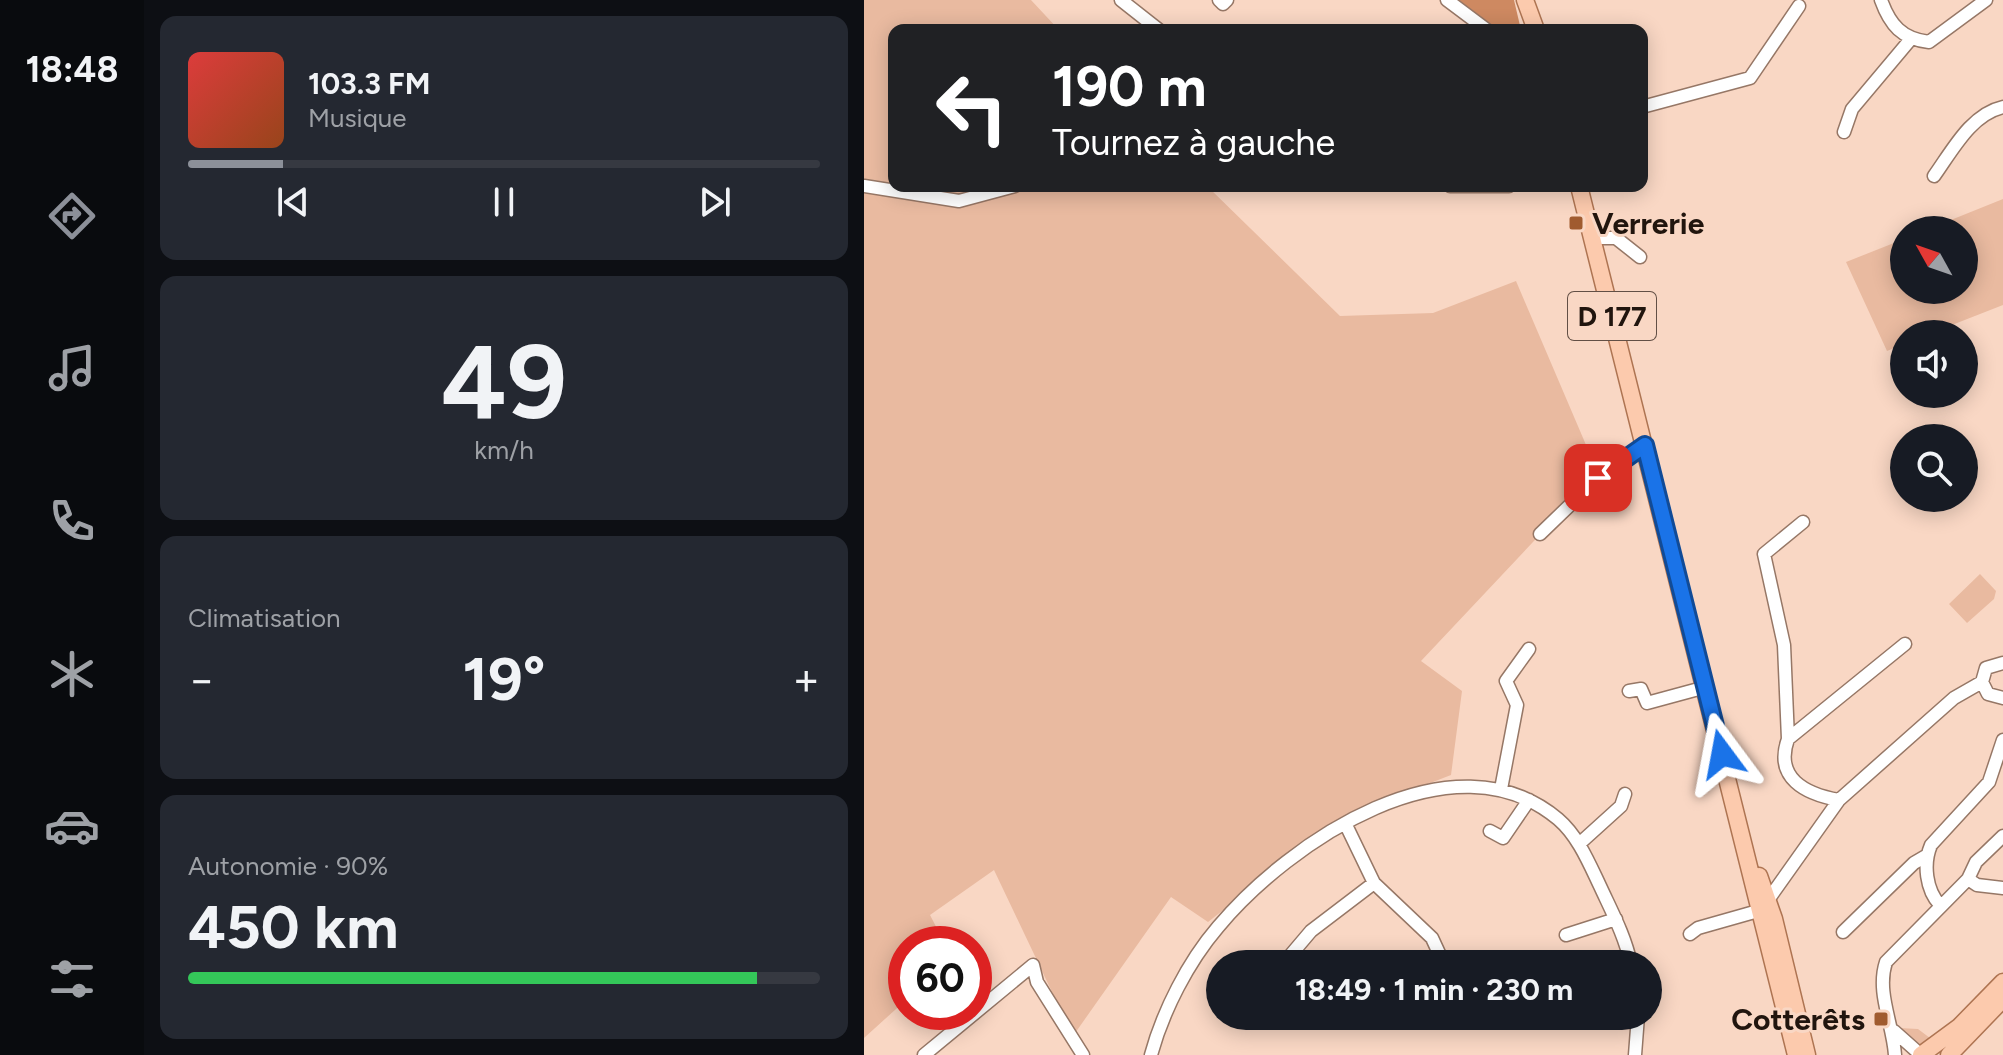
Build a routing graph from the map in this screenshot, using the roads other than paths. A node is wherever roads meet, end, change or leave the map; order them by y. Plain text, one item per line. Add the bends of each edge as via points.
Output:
1 (1121, 0) edge
2 (1219, 0) edge
3 (1227, 0) edge
4 (1447, 0) edge
5 (1525, 0) edge
6 (1881, 0) edge
7 (1986, 0) edge
8 (1799, 6) dead end
9 (1151, 24) edge
10 (1479, 24) edge
11 (1534, 24) edge
12 (1910, 40) junction
13 (1648, 105) edge
14 (2003, 107) edge
15 (1844, 132) dead end
16 (1934, 176) dead end
17 (864, 186) edge
18 (888, 190) edge
19 (902, 192) edge
20 (993, 192) edge
21 (1580, 192) edge
22 (1592, 238) junction
23 (1640, 257) dead end
24 (1645, 445) junction
25 (1803, 522) dead end
26 (1540, 534) dead end
27 (1905, 644) dead end
28 (1529, 649) dead end
29 (2002, 662) edge
30 (1982, 682) junction
31 (1706, 687) junction
32 (1629, 691) dead end
33 (2003, 698) edge
34 (1788, 739) junction
35 (2003, 740) edge
36 (1501, 789) junction
37 (1625, 794) dead end
38 (1529, 800) junction
39 (1839, 800) junction
40 (1346, 825) junction
41 (1490, 831) dead end
42 (2003, 836) edge
43 (1579, 844) junction
44 (1926, 856) junction
45 (1968, 879) junction
46 (1374, 883) junction
47 (2003, 888) edge
48 (1763, 905) junction
49 (1940, 905) junction
50 (1616, 919) junction
51 (1843, 932) dead end
52 (1690, 934) dead end
53 (1566, 935) dead end
54 (1295, 950) edge
55 (1438, 950) edge
56 (1628, 950) edge
57 (2003, 982) edge
58 (2003, 999) edge
59 (1637, 1030) edge
60 (1894, 1031) junction
61 (924, 1055) edge
62 (1083, 1055) edge
63 (1151, 1055) edge
64 (1635, 1055) edge
65 (1796, 1055) edge
66 (1810, 1055) edge
67 (1895, 1055) edge
68 (1912, 1055) edge
69 (1921, 1055) edge
70 (1949, 1055) edge

1 - 9 street
2 - 3 street
4 - 10 street
5 - 11 main road
6 - 12 street via 1895,28
7 - 12 street via 1929,42
8 - 13 street via 1750,78
12 - 15 street via 1852,109
14 - 16 street via 1970,127
17 - 18 street
19 - 20 street via 959,201
21 - 22 main road, D 177
22 - 23 street via 1616,238
22 - 24 main road, D 177
24 - 26 street via 1598,478
24 - 31 main road, D 177
25 - 34 street via 1764,554 1784,645
27 - 34 street
28 - 36 street via 1506,681 1517,705
29 - 30 street via 1986,668
30 - 33 street via 1988,694
30 - 39 street via 1954,698
31 - 32 street via 1647,703 1641,689
31 - 48 main road, D 177
34 - 39 street via 1789,778 1803,791
35 - 44 street via 1989,782
36 - 38 street
36 - 40 street via 1462,784 1425,790
37 - 43 street via 1621,806
38 - 41 street via 1503,838
38 - 43 street via 1559,820
39 - 48 street
40 - 46 street
40 - 63 street via 1268,875 1216,928 1179,987
42 - 45 street via 1976,862
43 - 50 street
44 - 49 street via 1930,887
44 - 51 street
45 - 47 street
45 - 49 street
46 - 54 street via 1311,931
46 - 55 street via 1432,938
48 - 52 street
48 - 65 main road, D 177
48 - 66 main road, D 177
49 - 60 street via 1886,962 1881,977
50 - 53 street
50 - 56 street
57 - 69 main road via 1959,1027
58 - 70 main road
59 - 64 street
60 - 67 street
60 - 69 street
61 - 62 street via 1033,965 1037,982
68 - 69 main road

